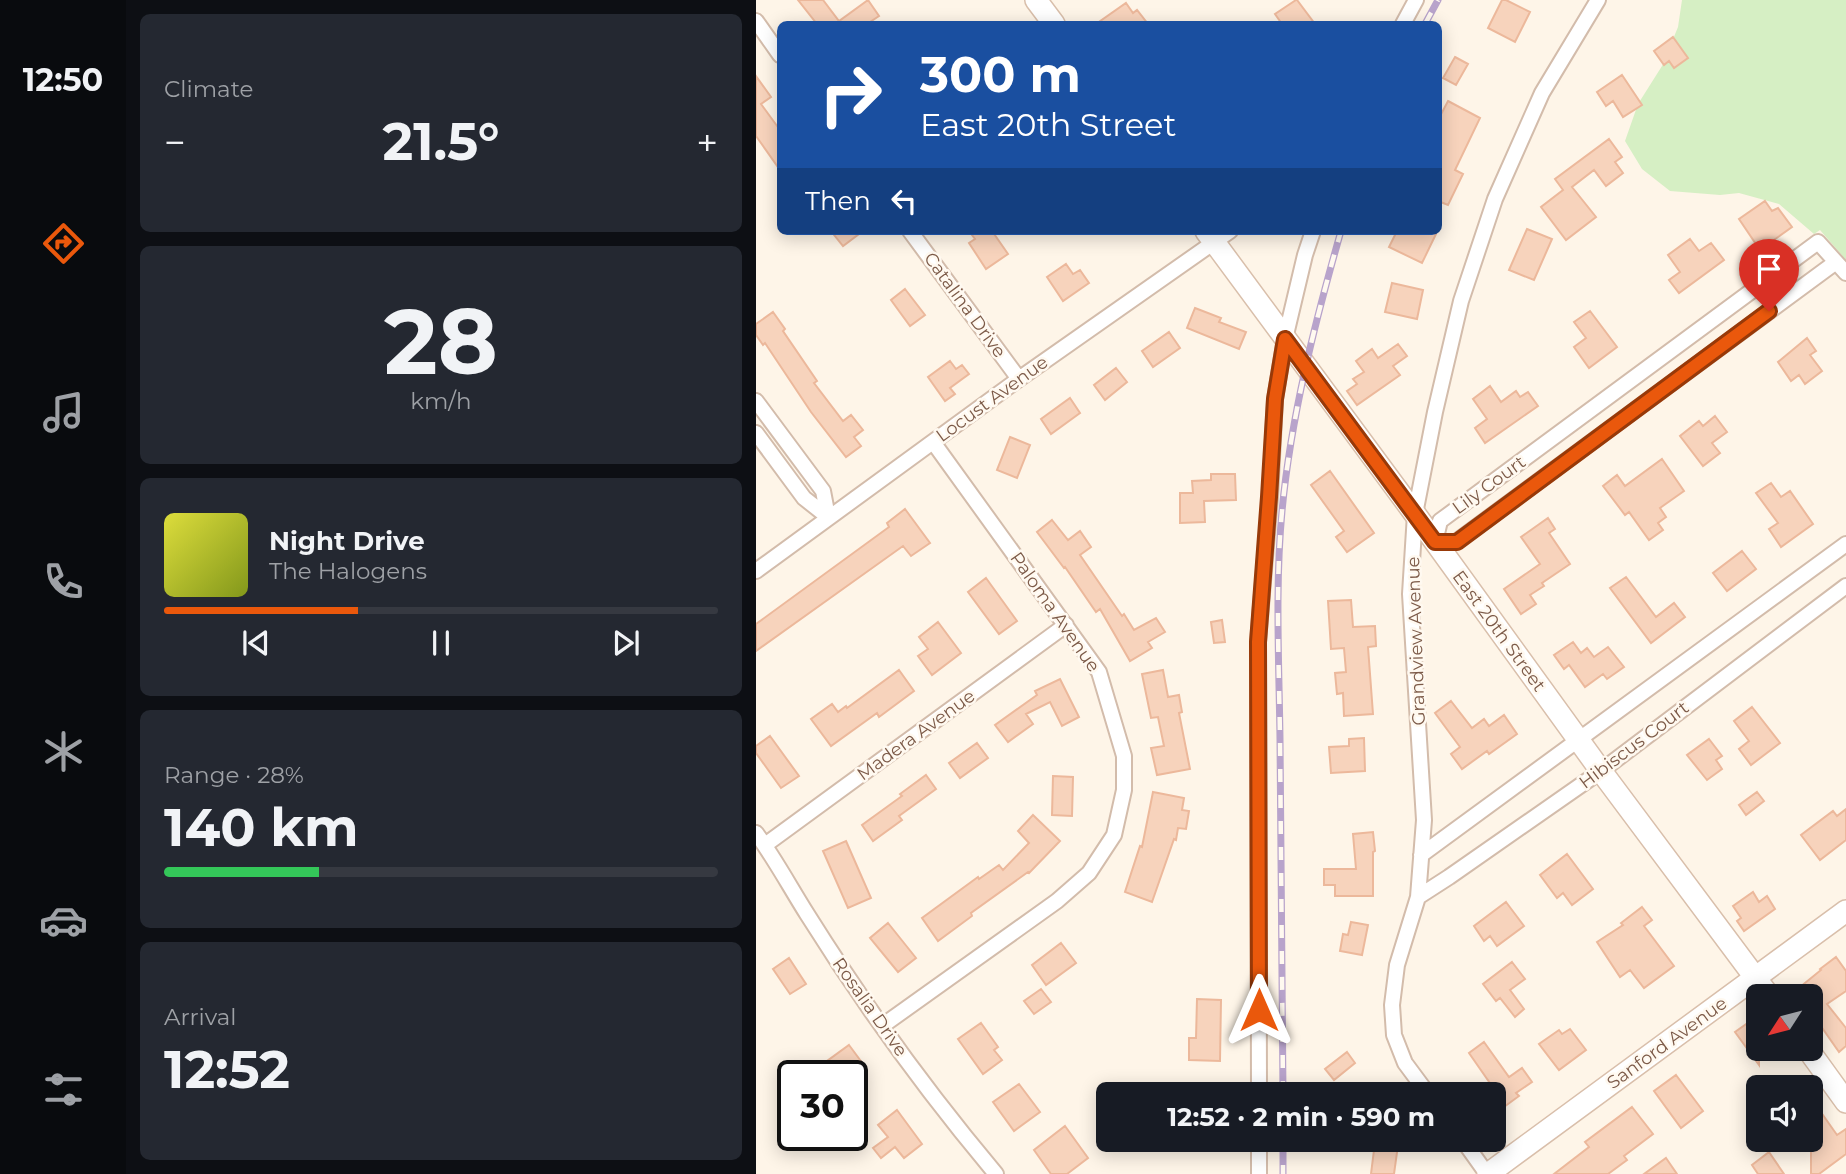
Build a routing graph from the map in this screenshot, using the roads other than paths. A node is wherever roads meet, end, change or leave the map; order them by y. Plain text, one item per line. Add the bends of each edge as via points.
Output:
1 (1036, 0) edge
2 (1416, 0) edge
3 (1598, 0) edge
4 (1052, 21) edge
5 (1405, 21) edge
6 (756, 22) edge
7 (777, 51) edge
8 (913, 235) edge
9 (1217, 235) edge
10 (1312, 235) edge
11 (1841, 267) edge
12 (1285, 339) junction
13 (1019, 379) junction
14 (756, 401) edge
15 (756, 433) edge
16 (933, 442) junction
17 (1415, 514) junction
18 (828, 517) junction
19 (1435, 542) junction
20 (1846, 544) edge
21 (756, 571) edge
22 (1846, 586) edge
23 (1066, 625) junction
24 (1579, 741) junction
25 (1601, 771) junction
26 (756, 832) edge
27 (765, 845) junction
28 (1421, 855) junction
29 (1418, 897) junction
30 (1846, 911) edge
31 (1755, 978) junction
32 (1760, 984) edge
33 (882, 1026) junction
34 (1816, 1061) edge
35 (1259, 1082) edge
36 (1419, 1082) edge
37 (1846, 1102) edge
38 (1259, 1152) edge
39 (1472, 1152) edge
40 (996, 1174) edge
41 (1259, 1174) edge
42 (1488, 1174) edge

1 - 4 street
2 - 5 street
3 - 17 street, Grandview Avenue via 1542,93 1495,199 1461,301
6 - 7 street
8 - 13 street, Catalina Drive
9 - 12 street, East 20th Street
9 - 13 street, Locust Avenue
10 - 12 street
11 - 19 street, Lily Court via 1457,542
11 - 19 street, Lily Court via 1818,242 1440,521
12 - 17 street, East 20th Street
12 - 35 street via 1275,399 1258,642
13 - 16 street, Locust Avenue
14 - 18 street via 823,491
15 - 18 street via 804,498
16 - 18 street, Locust Avenue
16 - 23 street, Paloma Avenue
17 - 19 street, East 20th Street
17 - 28 street, Grandview Avenue via 1410,594 1424,820
18 - 21 street, Locust Avenue
19 - 24 street, East 20th Street
20 - 24 street, Hibiscus Court
22 - 25 street, Hibiscus Court
23 - 27 street, Madera Avenue
23 - 33 street, Paloma Avenue via 1100,672 1124,756 1124,790 1114,835 1089,873 1057,901
24 - 25 street, East 20th Street
24 - 28 street, Hibiscus Court
25 - 29 street, Hibiscus Court
25 - 31 street, East 20th Street
26 - 27 street, Rosalia Drive
27 - 33 street, Rosalia Drive
28 - 29 street, Grandview Avenue
29 - 36 street, Grandview Avenue via 1397,965 1392,1005 1394,1035
30 - 31 street, Sanford Avenue
31 - 32 street, East 20th Street
31 - 42 street, Sanford Avenue
33 - 40 street, Rosalia Drive
34 - 37 street
38 - 41 street
39 - 42 street

